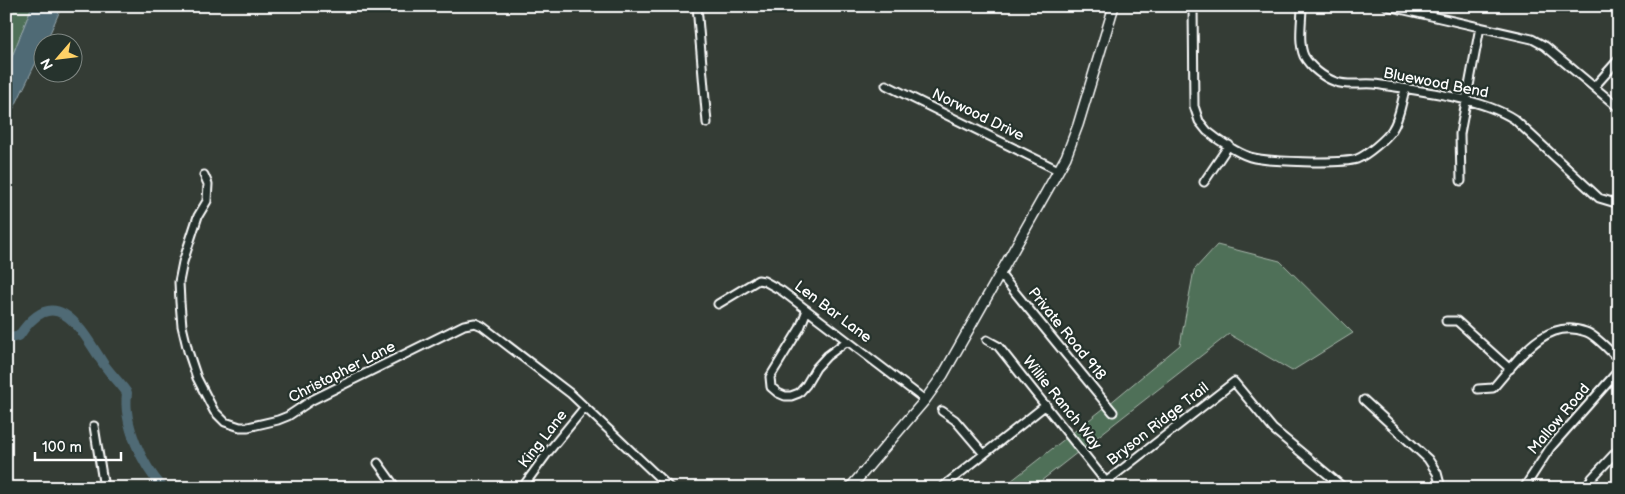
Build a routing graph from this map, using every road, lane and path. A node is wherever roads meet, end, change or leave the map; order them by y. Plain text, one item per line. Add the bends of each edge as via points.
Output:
1 (698, 6) edge
2 (1114, 6) edge
3 (1193, 6) edge
4 (1302, 6) edge
5 (1387, 6) edge
6 (1612, 6) edge
7 (1619, 12) edge
8 (1480, 27) junction
9 (1619, 59) edge
10 (886, 85) dead end
11 (1595, 86) junction
12 (1405, 90) junction
13 (1466, 101) junction
14 (1619, 108) edge
15 (707, 123) dead end
16 (1229, 145) junction
17 (1058, 170) junction
18 (204, 175) dead end
19 (1461, 181) dead end
20 (1204, 182) dead end
21 (1619, 204) edge
22 (1000, 274) junction
23 (718, 304) dead end
24 (807, 310) junction
25 (1446, 321) dead end
26 (987, 340) dead end
27 (847, 341) junction
28 (1619, 359) edge
29 (1510, 369) junction
30 (1619, 370) edge
31 (1478, 389) dead end
32 (925, 400) junction
33 (1364, 400) dead end
34 (1046, 405) junction
35 (585, 408) junction
36 (942, 412) dead end
37 (1113, 412) dead end
38 (94, 426) dead end
39 (1619, 449) edge
40 (984, 454) junction
41 (378, 463) dead end
42 (1108, 485) edge
43 (104, 488) edge
44 (396, 488) edge
45 (522, 488) edge
46 (670, 488) edge
47 (850, 488) edge
48 (941, 488) edge
49 (1098, 488) edge
50 (1344, 488) edge
51 (1441, 488) edge
52 (1524, 488) edge
53 (1586, 488) edge

1 - 15 street
2 - 17 street via 1078,125
3 - 16 street via 1196,114 1203,127
4 - 12 street, Bluewood Bend via 1304,56 1317,70 1338,83 1372,84
5 - 8 street
6 - 7 street
8 - 11 street via 1532,39
8 - 13 street
9 - 11 street
10 - 17 street, Norwood Drive
11 - 14 street
12 - 13 street, Bluewood Bend
12 - 16 street via 1392,130 1356,159 1340,162 1263,159 1248,156
13 - 19 street via 1460,134
13 - 21 street, Bluewood Bend via 1500,110 1514,119 1598,198
16 - 20 street
17 - 22 street
18 - 35 street, Christopher Lane via 208,184 207,201 198,216 183,262 180,302 184,334 197,378 214,411 225,422 248,427 288,416 312,400 469,323 482,326 572,394
22 - 32 street
22 - 37 street, Private Road 918
23 - 24 street, Len Bar Lane via 754,282 764,281
24 - 27 street, Len Bar Lane
24 - 27 street via 800,328 770,377 771,387 778,393 791,396 799,393 827,356
25 - 29 street via 1457,321
26 - 34 street, Willie Ranch Way via 998,346
27 - 32 street, Len Bar Lane
28 - 29 street via 1588,332 1567,328 1549,332
29 - 31 street via 1493,388
30 - 52 street, Mallow Road via 1550,448
32 - 47 street
33 - 51 street via 1428,459
34 - 40 street
34 - 42 street, Willie Ranch Way
35 - 45 street, King Lane
35 - 46 street, Christopher Lane
36 - 40 street via 955,420
38 - 43 street
39 - 53 street
40 - 48 street
41 - 44 street
42 - 49 street, Bryson Ridge Trail
42 - 50 street, Bryson Ridge Trail via 1234,382 1273,429

